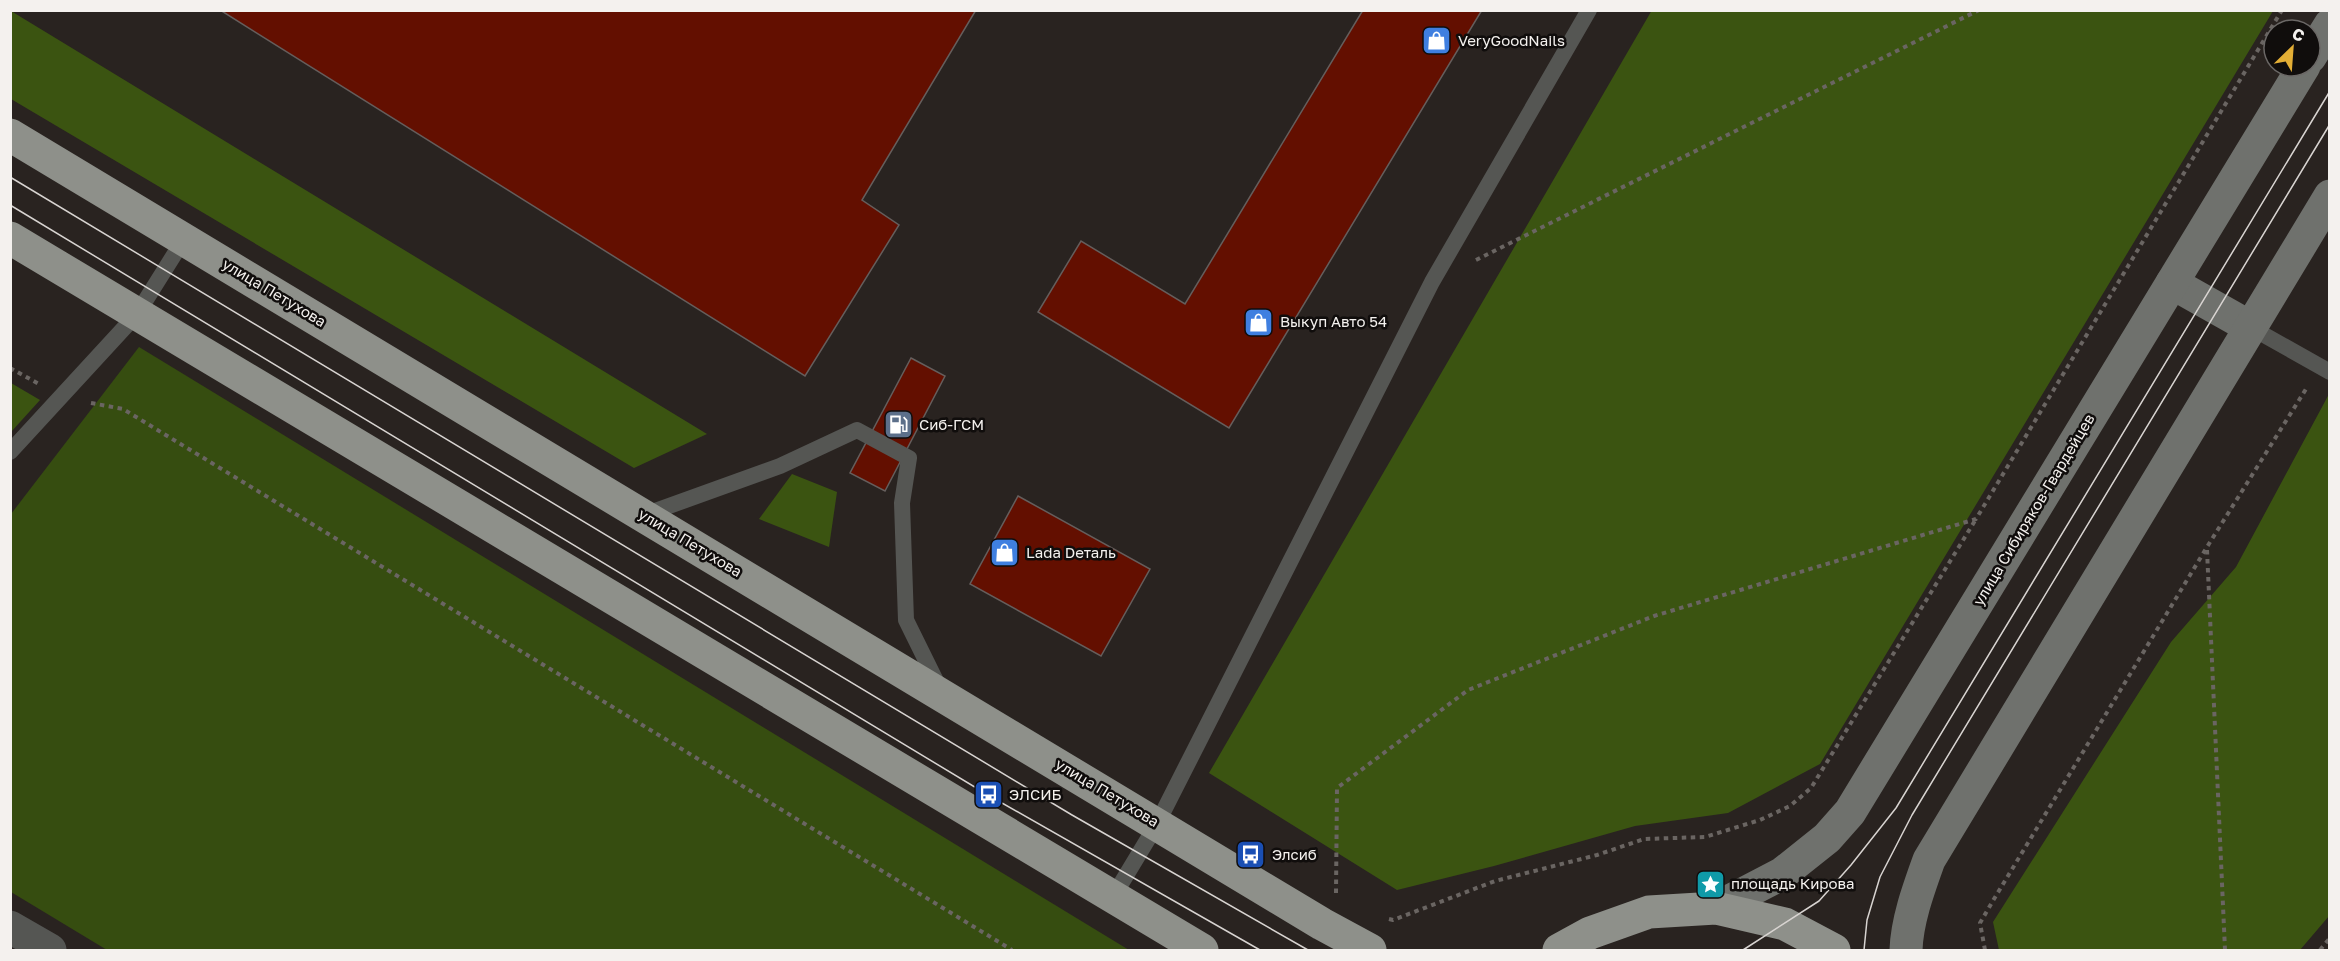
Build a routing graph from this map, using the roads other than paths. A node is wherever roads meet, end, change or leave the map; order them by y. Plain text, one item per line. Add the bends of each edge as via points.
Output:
1 (1589, 10) edge
2 (2301, 78) edge
3 (10, 135) edge
4 (2330, 196) edge
5 (10, 238) edge
6 (184, 239) junction
7 (2172, 283) junction
8 (137, 314) junction
9 (2250, 327) junction
10 (2325, 369) edge
11 (10, 452) edge
12 (644, 515) junction
13 (943, 695) junction
14 (1157, 824) junction
15 (1113, 897) junction
16 (1716, 908) junction
17 (10, 927) edge
18 (44, 949) edge
19 (1202, 951) edge
20 (1370, 951) edge
21 (1559, 951) edge
22 (1834, 951) edge
23 (1906, 951) edge

1 - 14 lane via 1432,282
2 - 7 main road, улица Сибиряков-Гвардейцев
3 - 6 highway, улица Петухова
4 - 9 main road
5 - 8 highway
6 - 8 lane
6 - 12 highway, улица Петухова
7 - 9 main road
7 - 16 main road, улица Сибиряков-Гвардейцев via 1850,812 1827,838 1783,873
8 - 11 lane
8 - 15 highway
9 - 10 lane
9 - 23 main road via 1929,860 1918,890
12 - 13 highway, улица Петухова
12 - 13 lane via 780,466 858,430 909,458 902,503 906,620
13 - 14 highway, улица Петухова
14 - 15 lane
14 - 20 highway, улица Петухова
15 - 19 highway
16 - 21 highway via 1649,912 1590,933
16 - 22 highway via 1785,924
17 - 18 street

